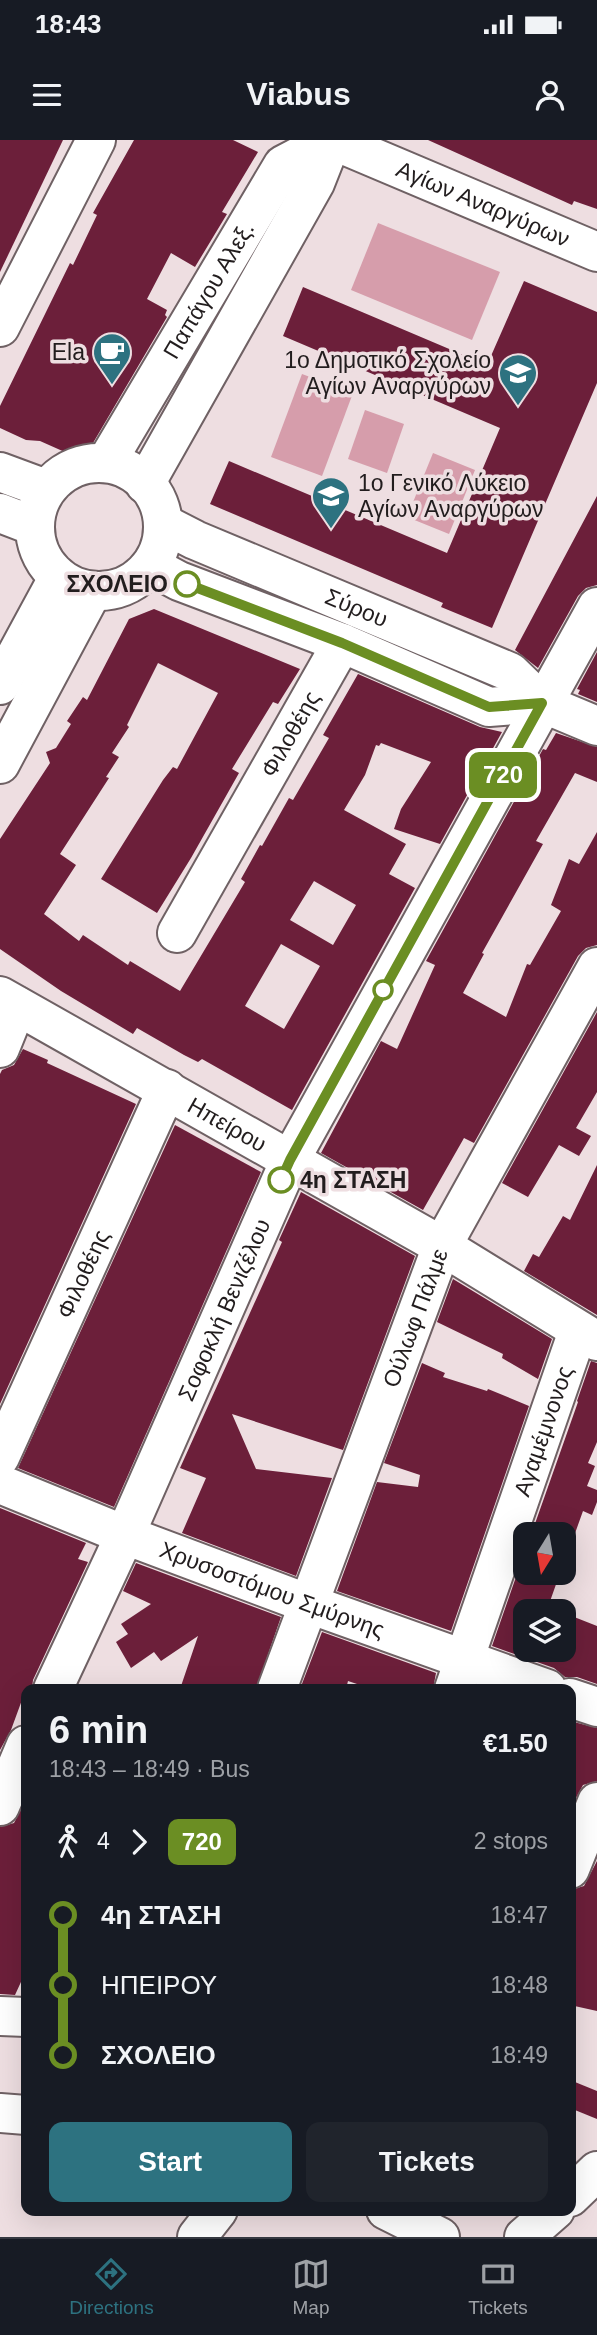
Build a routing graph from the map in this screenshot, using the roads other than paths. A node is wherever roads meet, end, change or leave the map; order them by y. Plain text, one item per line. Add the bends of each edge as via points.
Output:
1 (96, 140) edge
2 (332, 140) edge
3 (597, 252) edge
4 (0, 327) edge
5 (106, 463) junction
6 (0, 472) edge
7 (145, 484) junction
8 (46, 489) junction
9 (17, 519) edge
10 (164, 524) junction
11 (151, 566) junction
12 (75, 585) junction
13 (597, 607) edge
14 (342, 643) junction
15 (0, 685) edge
16 (542, 703) junction
17 (597, 726) edge
18 (0, 764) edge
19 (177, 933) dead end
20 (597, 967) edge
21 (9, 1001) edge
22 (0, 1048) edge
23 (167, 1089) junction
24 (290, 1160) junction
25 (442, 1245) junction
26 (587, 1336) edge
27 (0, 1457) edge
28 (0, 1484) edge
29 (125, 1535) junction
30 (309, 1604) junction
31 (460, 1673) edge
32 (55, 1684) edge
33 (279, 1684) edge
34 (520, 1684) edge
35 (576, 1700) edge
36 (597, 1707) edge
37 (19, 1751) edge
38 (597, 1802) edge
39 (0, 1806) edge
40 (576, 1855) edge
41 (0, 2016) edge
42 (21, 2017) edge
43 (0, 2113) edge
44 (21, 2115) edge
45 (213, 2216) edge
46 (398, 2216) edge
47 (547, 2216) edge
48 (197, 2237) edge
49 (440, 2237) edge
50 (524, 2237) edge

1 - 4 street
2 - 3 street, Αγίων Αναργύρων
2 - 5 street, Παπάγου Αλεξ. via 283,165
2 - 7 street, Παπάγου Αλεξ. via 315,184
5 - 7 street via 131,471
5 - 8 street via 83,464
6 - 8 street
7 - 10 street via 152,489
8 - 9 street via 40,501
9 - 12 street via 41,555
10 - 11 street via 161,546
10 - 16 street, Σύρου via 510,672
11 - 12 street via 119,589
11 - 14 street, Σύρου
12 - 15 street
12 - 18 street
13 - 16 street, Σοφοκλή Βενιζέλου
14 - 16 street, Σύρου via 489,707
14 - 19 street, Φιλοθέης
16 - 17 street, Σύρου
16 - 24 street, Σοφοκλή Βενιζέλου
20 - 25 street, Ούλωφ Πάλμε
21 - 22 street
21 - 23 street, Ηπείρου
23 - 24 street, Ηπείρου
23 - 27 street, Φιλοθέης
24 - 25 street, Ηπείρου
24 - 29 street, Σοφοκλή Βενιζέλου
25 - 26 street, Ηπείρου
25 - 30 street, Ούλωφ Πάλμε
26 - 31 street, Αγαμέμνονος
28 - 29 street, Χρυσοστόμου Σμύρνης
29 - 30 street, Χρυσοστόμου Σμύρνης
29 - 32 street, Σοφοκλή Βενιζέλου
30 - 31 street, Χρυσοστόμου Σμύρνης
30 - 33 street, Ούλωφ Πάλμε
31 - 34 street, Χρυσοστόμου Σμύρνης
35 - 36 street
37 - 39 street
38 - 40 street
41 - 42 street
43 - 44 street
45 - 48 street
46 - 49 street
47 - 50 street

